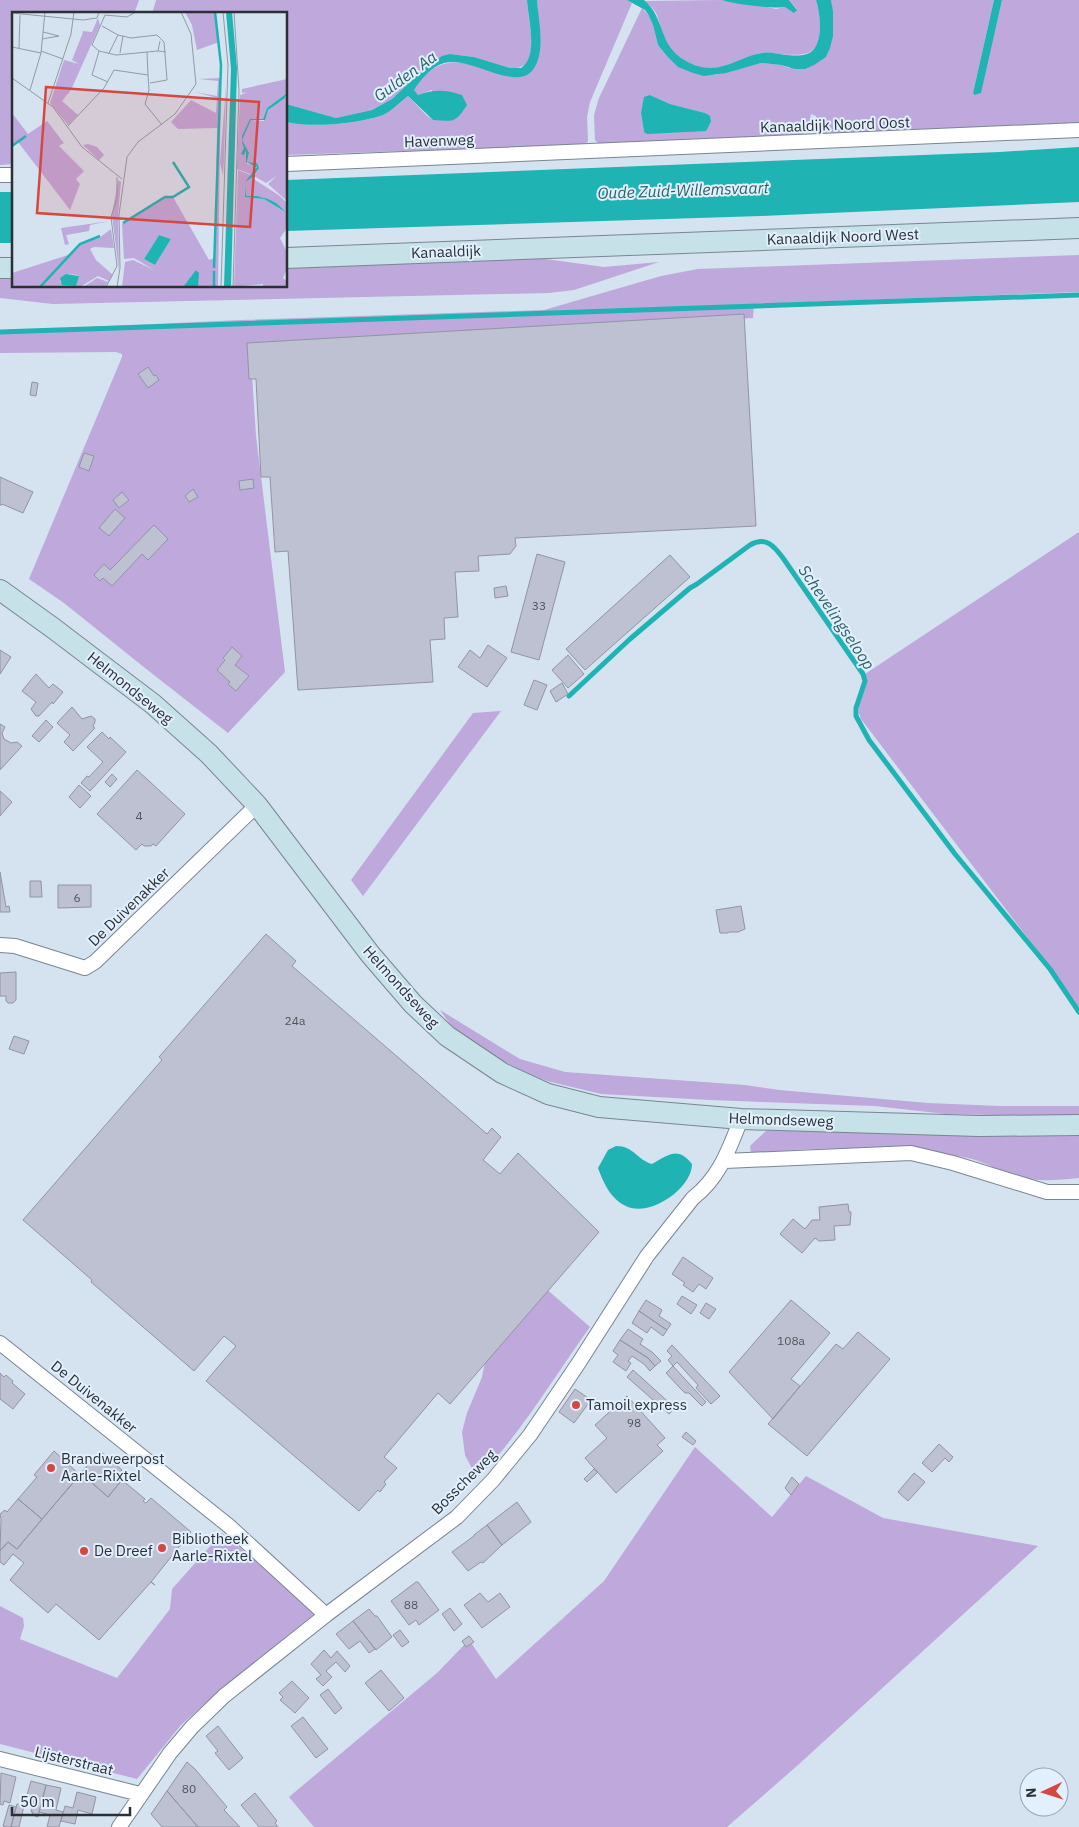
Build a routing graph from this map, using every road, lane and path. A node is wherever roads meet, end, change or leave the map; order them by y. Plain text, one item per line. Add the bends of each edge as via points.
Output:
1 (1079, 130) edge
2 (592, 151) joint
3 (288, 164) edge
4 (1079, 228) edge
5 (606, 246) joint
6 (288, 258) edge
7 (0, 590) edge
8 (257, 805) junction
9 (0, 945) edge
10 (741, 1119) junction
11 (1079, 1125) edge
12 (725, 1161) junction
13 (1079, 1192) edge
14 (0, 1343) edge
15 (326, 1615) junction
16 (0, 1759) edge
17 (140, 1794) junction
18 (119, 1827) edge

1 - 2 street, Kanaaldijk Noord Oost
2 - 3 street, Havenweg
4 - 5 street, Kanaaldijk Noord West
5 - 6 street, Kanaaldijk
7 - 8 street, Helmondseweg via 153,704 209,754
8 - 9 street, De Duivenakker via 95,962 85,968 15,946
8 - 10 street, Helmondseweg via 370,954 413,1004 447,1036 502,1073 548,1094 599,1107
10 - 11 street, Helmondseweg via 979,1126
10 - 12 street, Bosscheweg
12 - 13 street via 911,1153 1048,1192
12 - 15 street, Bosscheweg via 647,1256 530,1434 494,1480 457,1517
14 - 15 street, De Duivenakker via 229,1526
15 - 17 street, Bosscheweg via 224,1696 192,1726
16 - 17 street, Lijsterstraat
17 - 18 street, Bosscheweg

